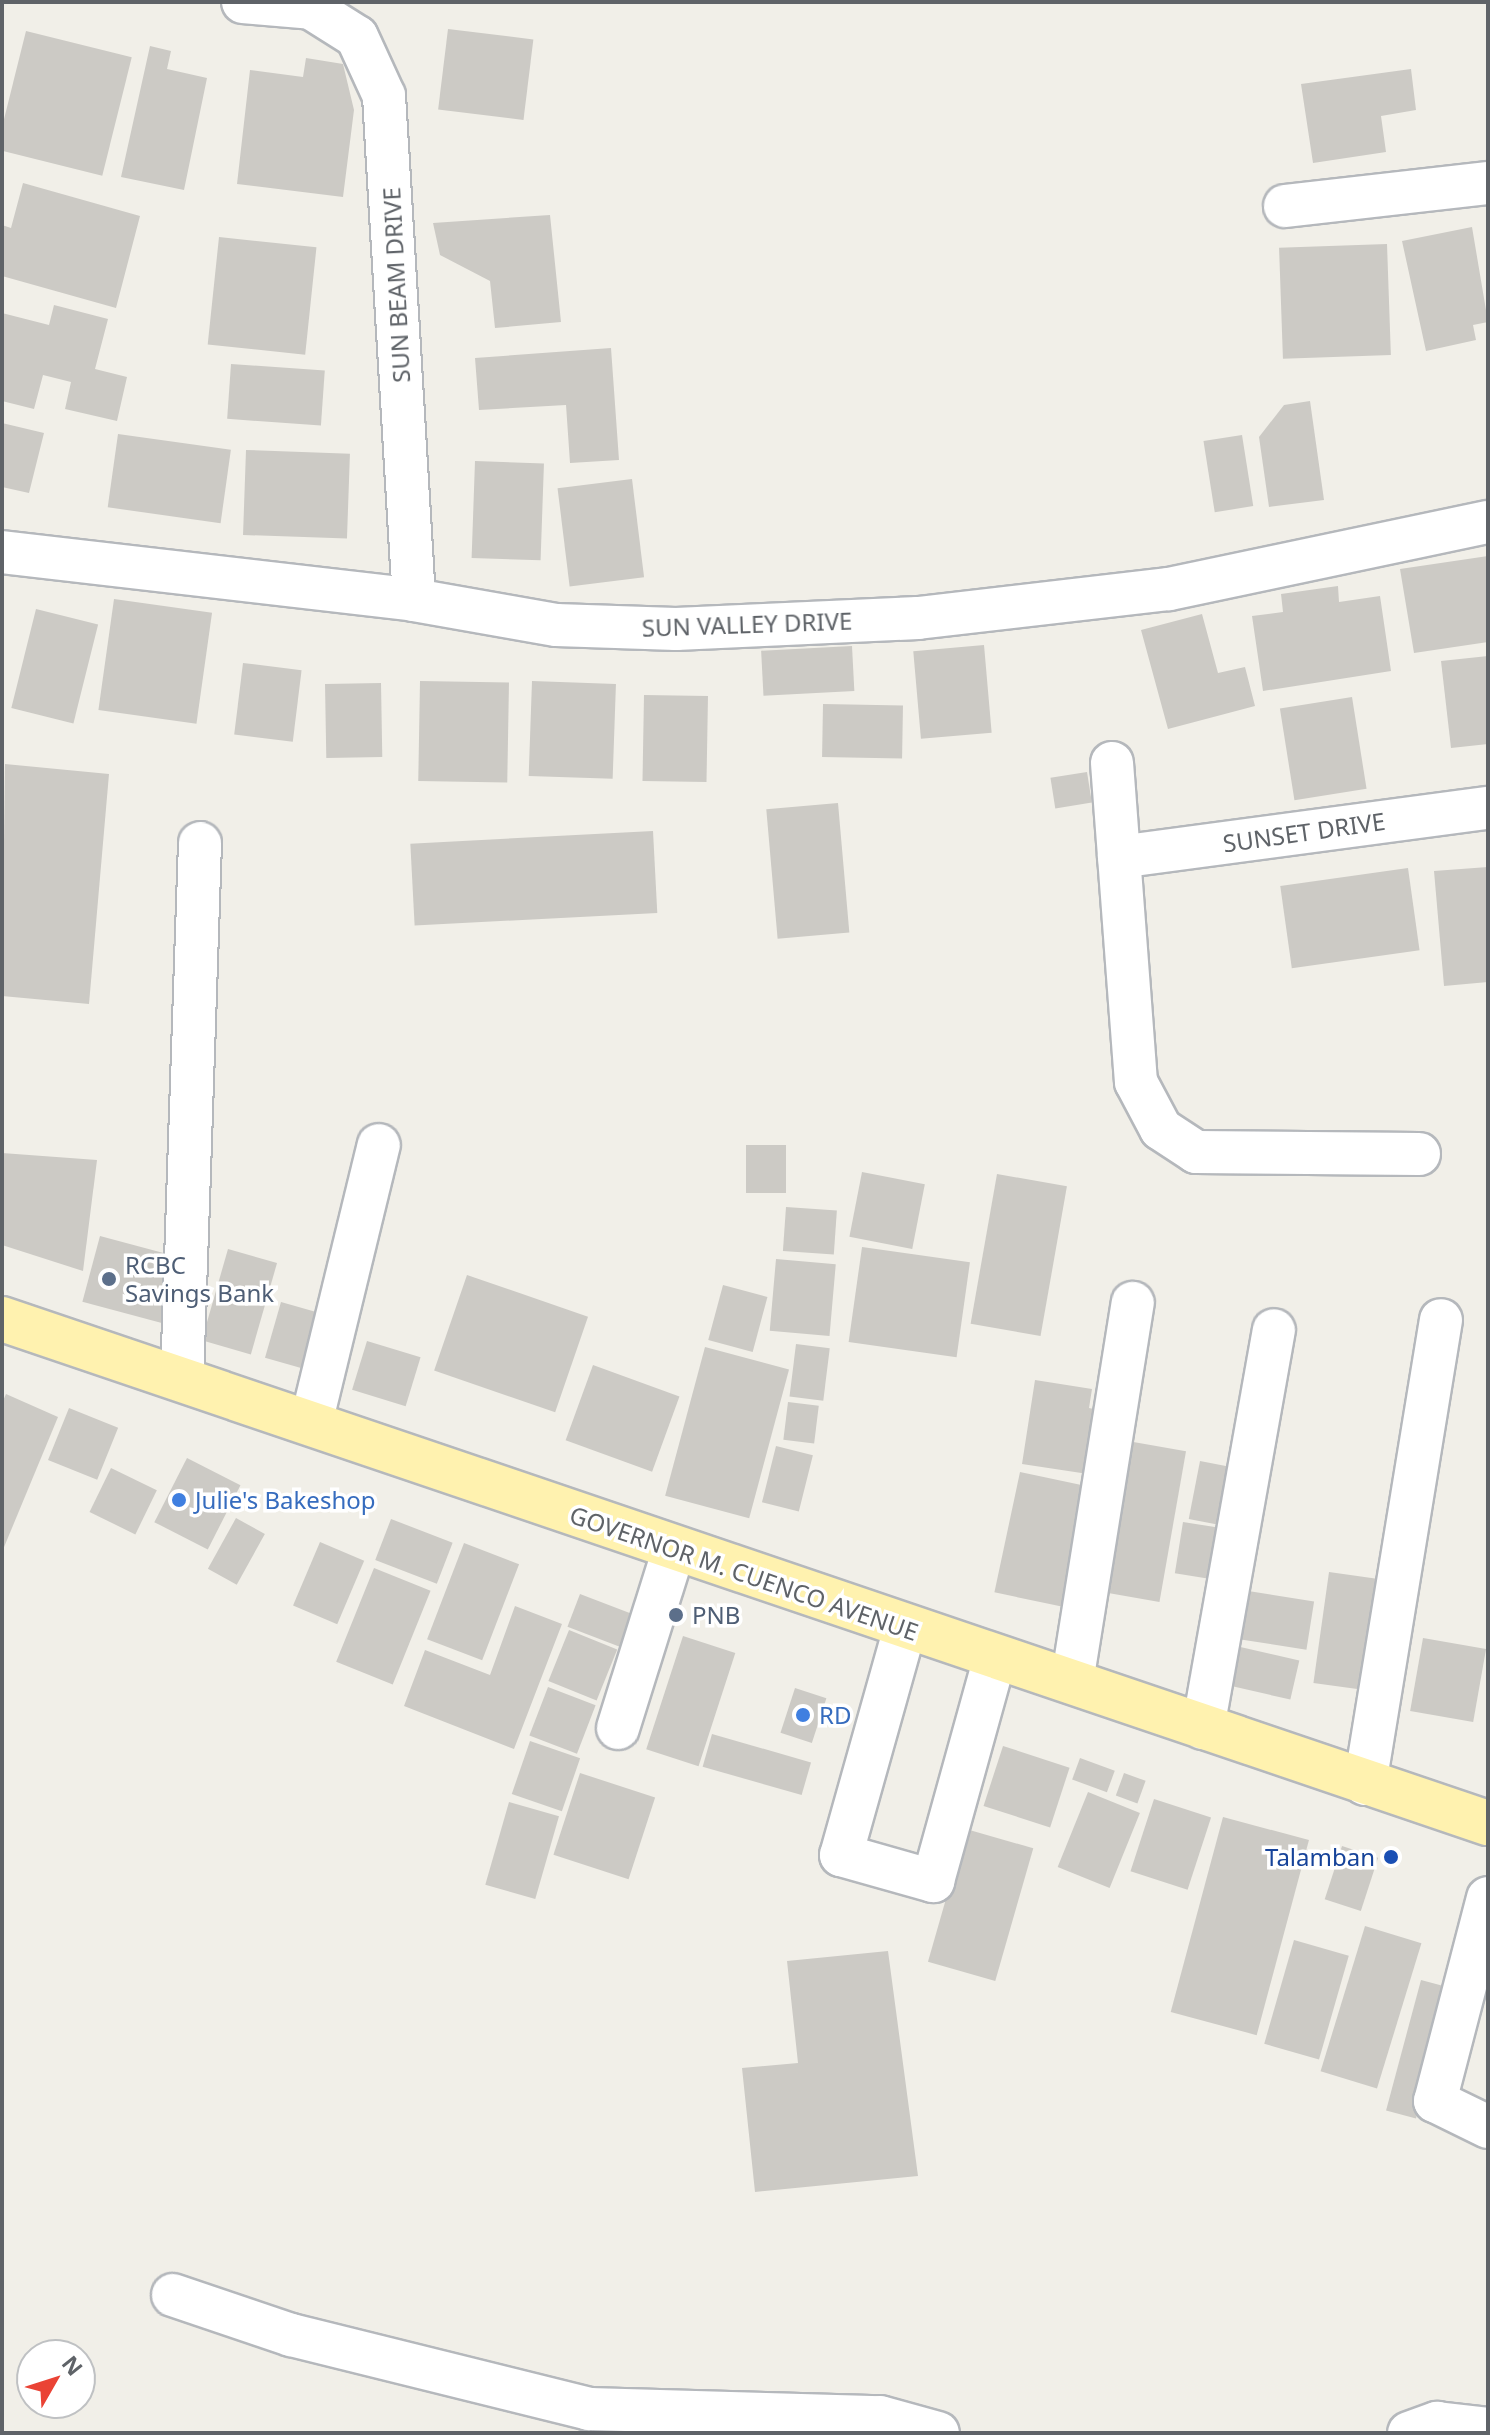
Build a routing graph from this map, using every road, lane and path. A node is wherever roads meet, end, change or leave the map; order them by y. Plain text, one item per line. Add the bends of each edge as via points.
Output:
1 (243, 2) edge
2 (312, 5) edge
3 (1488, 183) edge
4 (1285, 206) dead end
5 (1488, 522) edge
6 (2, 552) edge
7 (414, 600) junction
8 (1112, 763) dead end
9 (1488, 808) edge
10 (200, 843) dead end
11 (1119, 857) junction
12 (379, 1145) dead end
13 (1419, 1154) dead end
14 (1133, 1303) dead end
15 (2, 1319) edge
16 (1441, 1320) dead end
17 (1274, 1330) dead end
18 (182, 1380) junction
19 (311, 1423) junction
20 (674, 1549) junction
21 (905, 1628) junction
22 (995, 1658) junction
23 (1072, 1682) junction
24 (618, 1728) dead end
25 (1203, 1728) junction
26 (1365, 1784) junction
27 (1488, 1823) edge
28 (1488, 1898) edge
29 (1482, 1941) edge
30 (1488, 2127) edge
31 (173, 2295) dead end
32 (1488, 2429) edge
33 (938, 2433) edge
34 (1409, 2433) edge

1 - 2 street
2 - 7 street, SUN BEAM DRIVE via 357,37 384,96
3 - 4 street
5 - 7 street, SUN VALLEY DRIVE via 1169,589 918,618 676,629 556,625
6 - 7 street, SUN VALLEY DRIVE
8 - 11 street
9 - 11 street, SUNSET DRIVE
10 - 18 street
11 - 13 street via 1136,1082 1161,1129 1196,1152
12 - 19 street
14 - 23 street
15 - 18 main road, GOVERNOR M. CUENCO AVENUE
16 - 26 street
17 - 25 street
18 - 19 main road, GOVERNOR M. CUENCO AVENUE
19 - 20 main road, GOVERNOR M. CUENCO AVENUE
20 - 21 main road, GOVERNOR M. CUENCO AVENUE
20 - 24 street
21 - 22 main road, GOVERNOR M. CUENCO AVENUE
21 - 22 street via 841,1855 933,1881
22 - 23 main road, GOVERNOR M. CUENCO AVENUE
23 - 25 main road, GOVERNOR M. CUENCO AVENUE
25 - 26 main road, GOVERNOR M. CUENCO AVENUE
26 - 27 main road, GOVERNOR M. CUENCO AVENUE
28 - 29 street
29 - 30 street via 1435,2101
31 - 33 street via 291,2335 589,2409 880,2417
32 - 34 street via 1437,2423

